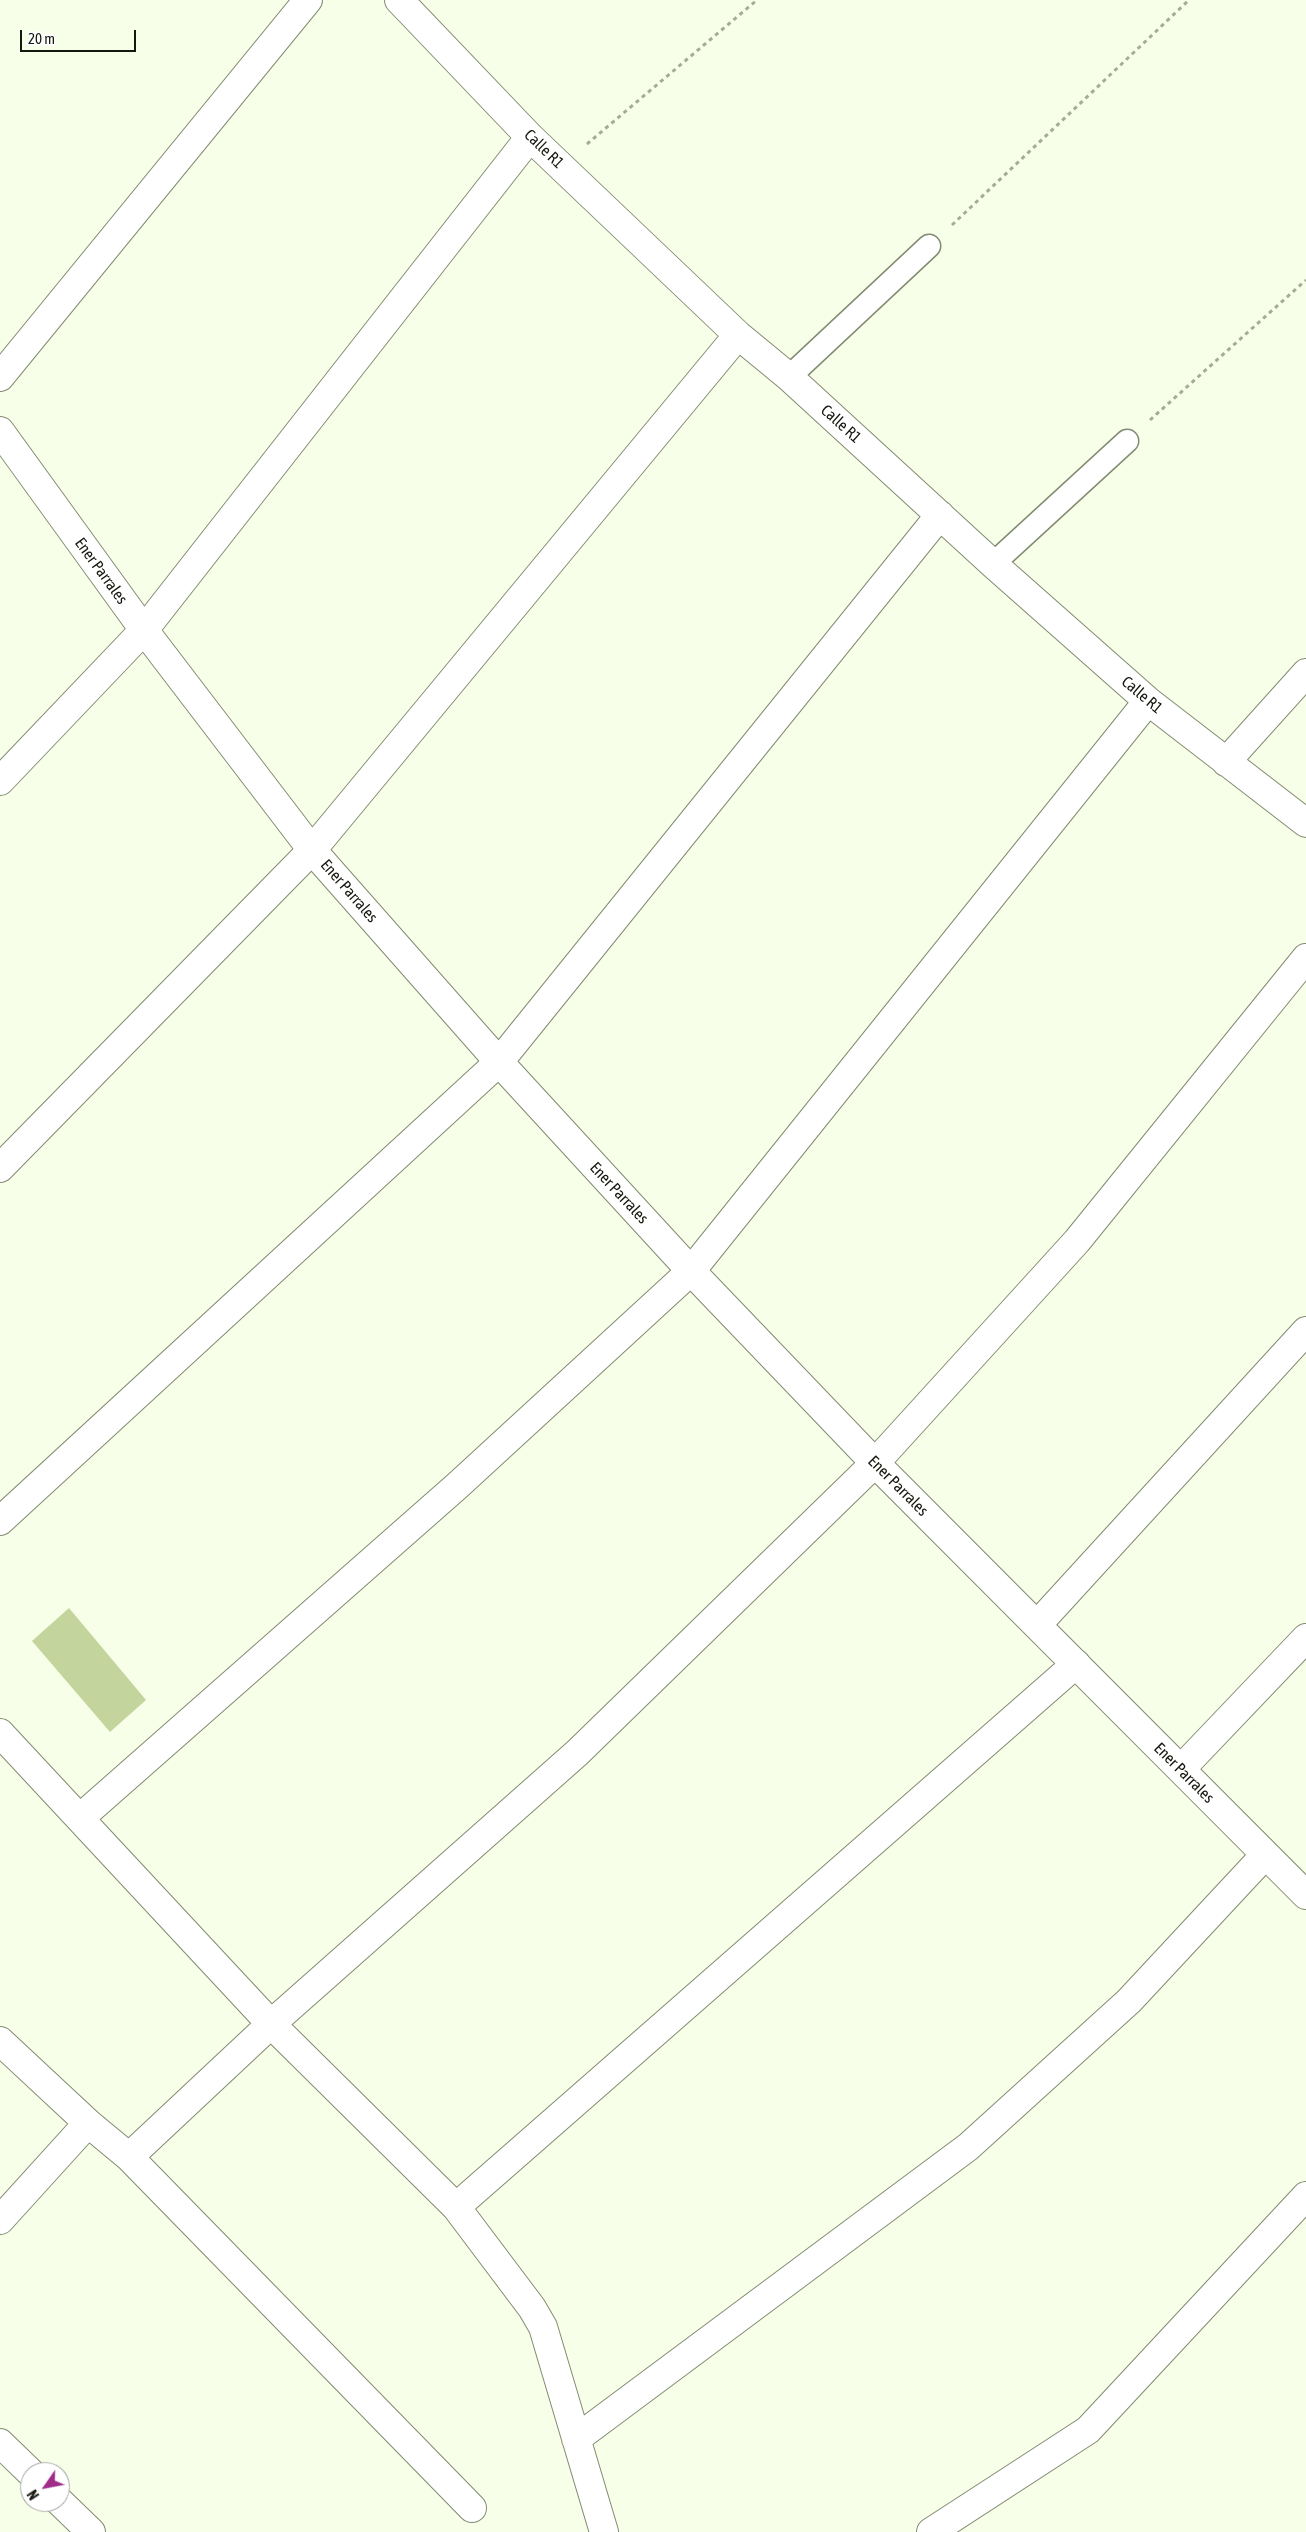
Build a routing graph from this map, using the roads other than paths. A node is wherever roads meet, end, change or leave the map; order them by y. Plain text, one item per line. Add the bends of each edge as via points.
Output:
1 (308, 0) edge
2 (399, 0) edge
3 (530, 137) junction
4 (930, 246) road end
5 (738, 335) junction
6 (0, 377) edge
7 (789, 377) junction
8 (0, 431) edge
9 (1127, 441) road end
10 (940, 515) junction
11 (993, 564) junction
12 (144, 630) junction
13 (1306, 672) edge
14 (1148, 701) junction
15 (1226, 762) junction
16 (0, 781) edge
17 (1306, 823) edge
18 (312, 850) junction
19 (1306, 958) edge
20 (499, 1062) junction
21 (0, 1168) edge
22 (692, 1271) junction
23 (1306, 1331) edge
24 (875, 1464) junction
25 (0, 1521) edge
26 (1037, 1625) junction
27 (1306, 1638) edge
28 (1076, 1664) junction
29 (0, 1733) edge
30 (1181, 1769) junction
31 (80, 1818) junction
32 (1265, 1855) junction
33 (1306, 1895) edge
34 (271, 2024) junction
35 (0, 2041) edge
36 (88, 2123) junction
37 (129, 2157) junction
38 (1306, 2196) edge
39 (456, 2207) junction
40 (0, 2220) edge
41 (576, 2438) junction
42 (0, 2443) edge
43 (20, 2462) edge
44 (472, 2508) dead end
45 (70, 2512) edge
46 (91, 2532) edge
47 (604, 2532) edge
48 (930, 2532) edge

1 - 6 street
2 - 3 street, Calle R1
3 - 5 street, Calle R1
3 - 12 street
4 - 7 lane
5 - 7 street, Calle R1
5 - 18 street
7 - 10 street, Calle R1
8 - 12 street, Ener Parrales
9 - 11 lane
10 - 11 street, Calle R1
10 - 20 street
11 - 14 street, Calle R1
12 - 16 street
12 - 18 street, Ener Parrales
13 - 15 street
14 - 15 street, Calle R1
14 - 22 street
15 - 17 street, Calle R1
18 - 20 street, Ener Parrales
18 - 21 street
19 - 24 street via 1078,1241
20 - 22 street, Ener Parrales
20 - 25 street
22 - 24 street, Ener Parrales
22 - 31 street via 456,1486
23 - 26 street
24 - 26 street, Ener Parrales
24 - 34 street via 577,1753
26 - 28 street, Ener Parrales
27 - 30 street
28 - 30 street, Ener Parrales
28 - 39 street
29 - 31 street
30 - 32 street, Ener Parrales
31 - 34 street
32 - 33 street, Ener Parrales
32 - 41 street via 1129,2001 968,2147
34 - 37 street
34 - 39 street
35 - 36 street
36 - 37 street
36 - 40 street
37 - 44 street
38 - 48 street via 1088,2430
39 - 41 street via 543,2326
41 - 47 street
42 - 43 street
45 - 46 street

